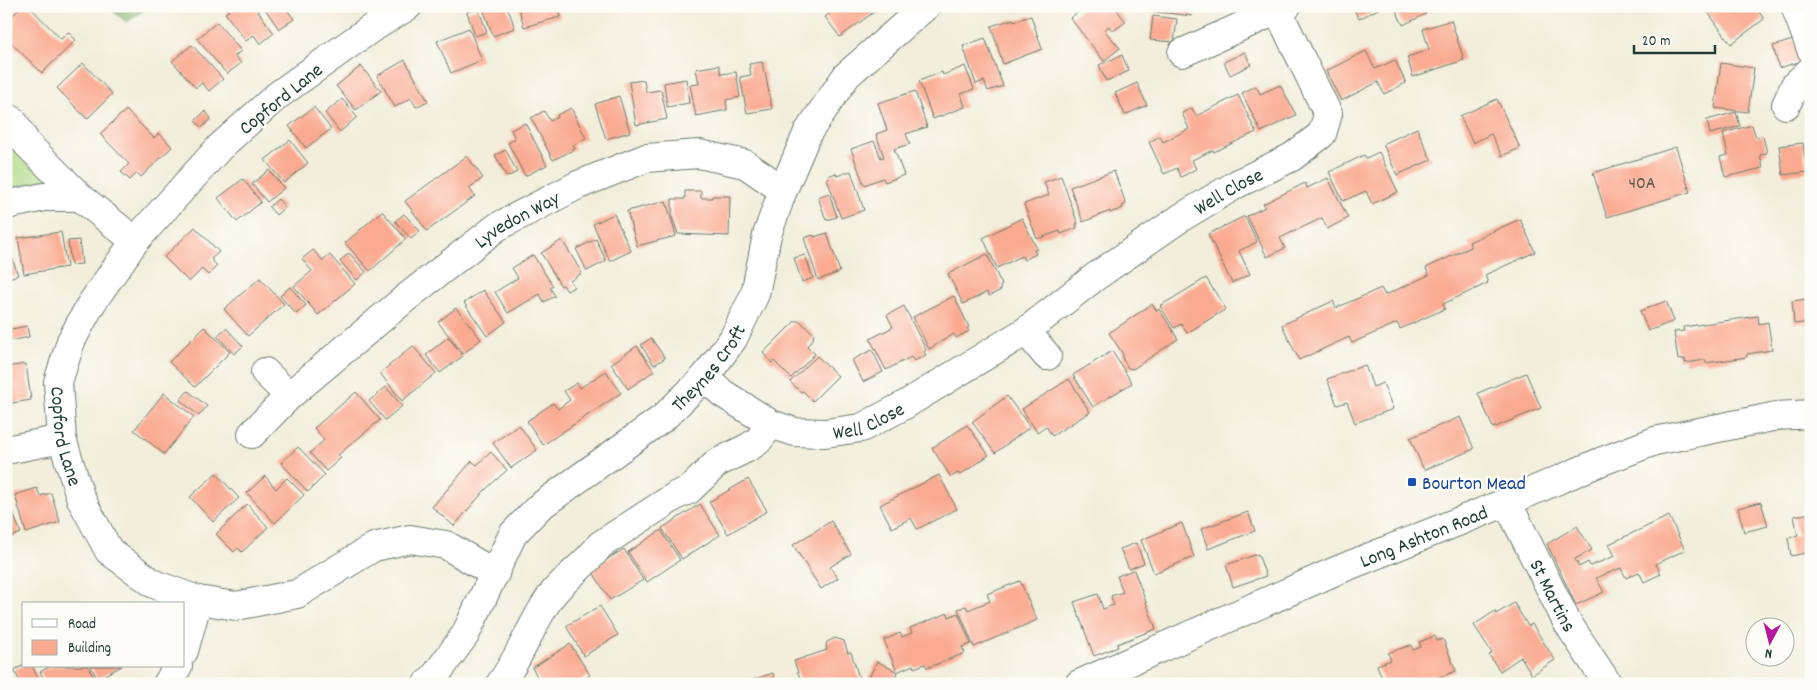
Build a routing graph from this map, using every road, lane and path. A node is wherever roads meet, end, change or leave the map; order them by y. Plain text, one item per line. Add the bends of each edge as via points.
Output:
1 (408, 6) edge
2 (926, 6) edge
3 (1795, 6) edge
4 (1283, 8) edge
5 (1811, 49) edge
6 (1182, 54) dead end
7 (1811, 70) edge
8 (1786, 105) dead end
9 (6, 117) edge
10 (783, 190) junction
11 (80, 197) junction
12 (6, 205) edge
13 (135, 241) junction
14 (1026, 331) junction
15 (1047, 356) dead end
16 (265, 372) dead end
17 (705, 377) junction
18 (289, 396) junction
19 (1811, 414) edge
20 (771, 424) junction
21 (252, 434) dead end
22 (62, 439) junction
23 (6, 450) edge
24 (1507, 502) junction
25 (495, 574) junction
26 (198, 600) junction
27 (185, 647) edge
28 (177, 668) edge
29 (167, 684) edge
30 (427, 684) edge
31 (500, 684) edge
32 (1079, 684) edge
33 (1608, 684) edge

1 - 13 street, Copford Lane via 278,95 220,147
2 - 10 street, Theynes Croft via 847,75 808,132
3 - 5 street
4 - 6 street, Well Close
4 - 14 street, Well Close via 1328,114 1322,134 1292,157 1236,184 1182,217
7 - 8 street via 1795,85
9 - 11 street
10 - 17 street, Theynes Croft via 767,235 755,294 733,339
10 - 18 street, Lyvedon Way via 745,164 699,154 646,158 578,185 497,227
11 - 12 street via 44,197
11 - 13 street
13 - 22 street, Copford Lane via 91,304 71,340 58,382
14 - 15 street
14 - 20 street, Well Close via 861,428 825,433 796,432
16 - 18 street
17 - 20 street, Well Close via 722,393
17 - 25 street, Theynes Croft via 663,418 539,507 513,534
18 - 21 street, Lyvedon Way
19 - 24 street, Long Ashton Road via 1777,416 1655,441
20 - 31 street via 758,441 717,463 689,490 600,545 551,596 517,660
22 - 23 street
22 - 26 street, Copford Lane via 81,499 109,551 154,584
24 - 32 street, Long Ashton Road via 1338,570
24 - 33 street, St Martins via 1567,622
25 - 26 street, Copford Lane via 446,545 410,539 374,547 297,594 236,606
25 - 30 street, Theynes Croft via 465,635
26 - 27 street
28 - 29 street

